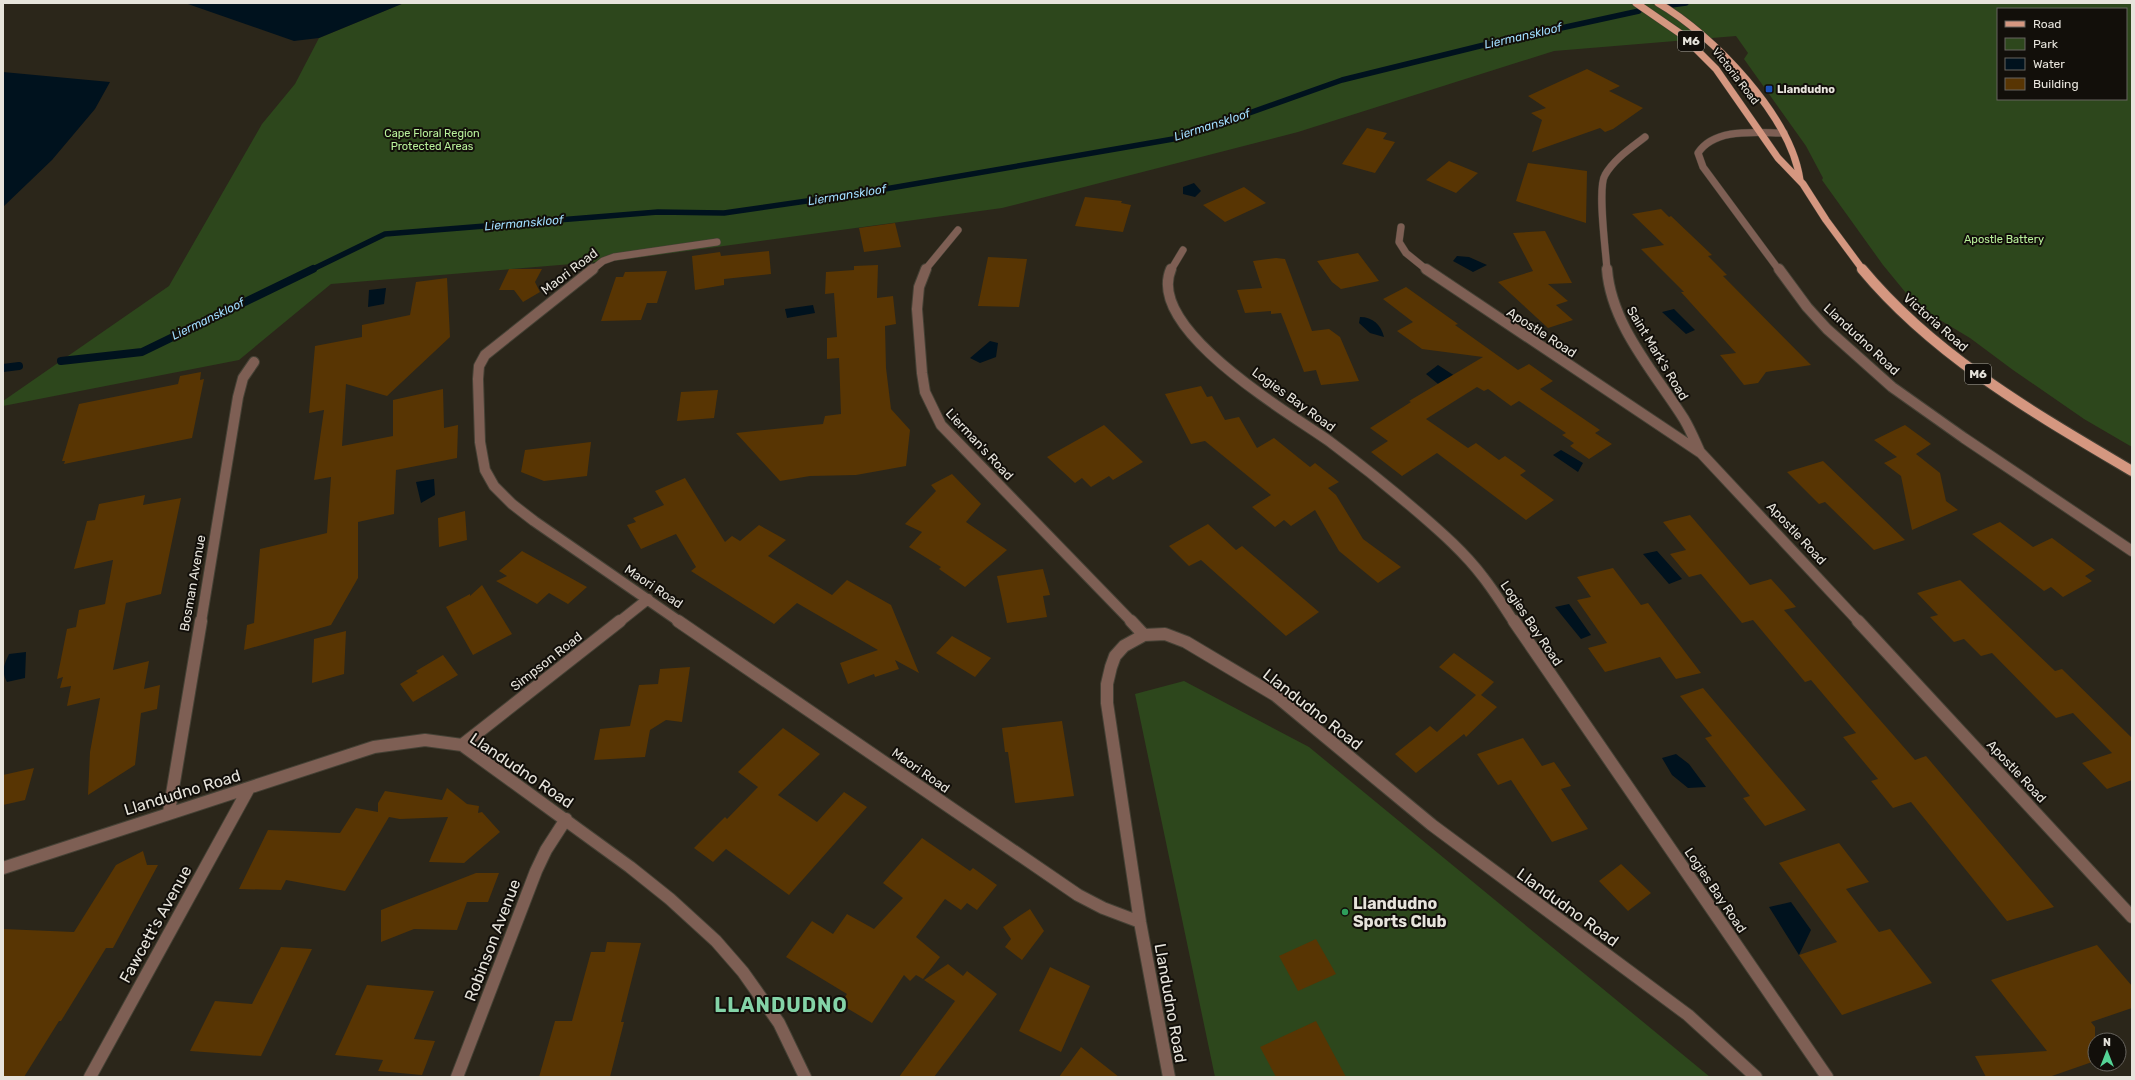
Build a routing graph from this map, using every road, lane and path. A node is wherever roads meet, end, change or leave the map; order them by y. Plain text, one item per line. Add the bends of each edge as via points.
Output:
1 (1636, 3) edge
2 (1658, 3) edge
3 (1762, 133) junction
4 (1784, 133) junction
5 (1646, 137) dead end
6 (1800, 180) junction
7 (1400, 227) dead end
8 (958, 230) dead end
9 (717, 242) dead end
10 (1183, 250) dead end
11 (254, 362) dead end
12 (1701, 452) junction
13 (2132, 471) edge
14 (2132, 551) edge
15 (648, 598) junction
16 (1144, 635) junction
17 (462, 745) junction
18 (249, 788) junction
19 (169, 812) junction
20 (566, 819) junction
21 (3, 868) edge
22 (2132, 917) edge
23 (1140, 922) junction
24 (90, 1077) edge
25 (457, 1077) edge
26 (805, 1077) edge
27 (1169, 1077) edge
28 (1756, 1077) edge
29 (1828, 1077) edge

1 - 3 main road, Victoria Road / M6 via 1665,20 1696,46 1720,71
2 - 4 main road, Victoria Road / M6 via 1696,28 1726,55
3 - 4 street, Llandudno Road
3 - 6 main road, Victoria Road / M6 via 1777,156
3 - 14 street, Llandudno Road via 1710,140 1699,148 1699,159 1825,329 1874,372 1936,420
4 - 6 main road, Victoria Road / M6 via 1795,155
5 - 12 street, Saint Mark's Road via 1618,159 1604,176 1602,198 1608,286 1630,337 1685,422
6 - 13 main road, Victoria Road / M6 via 1826,220 1870,278 1911,319 1967,366 2014,399
7 - 12 street, Apostle Road via 1399,242 1406,253 1438,279
8 - 16 street, Lierman's Road via 927,266 919,287 917,309 922,373 925,392 932,410 941,425
9 - 15 street, Maori Road via 644,252 603,261 485,355 478,369 480,435 489,479 499,492 565,543
10 - 29 street, Logies Bay Road via 1169,269 1167,287 1169,301 1194,340 1226,367 1348,455 1454,544 1483,576
11 - 19 street, Bosman Avenue via 243,378 238,397
12 - 22 street, Apostle Road
15 - 17 street, Simpson Road
15 - 23 street, Maori Road via 1078,895
16 - 23 street, Llandudno Road via 1124,646 1115,656 1107,684 1109,722
16 - 28 street, Llandudno Road via 1165,634 1186,642 1275,695 1432,825 1531,901 1688,1015
17 - 18 street, Llandudno Road via 425,740 374,747
17 - 20 street, Llandudno Road
18 - 19 street, Llandudno Road
18 - 24 street, Fawcett's Avenue
19 - 21 street, Llandudno Road
20 - 25 street, Robinson Avenue via 536,871
20 - 26 street, Llandudno Road via 670,899 716,941 743,972 779,1023
23 - 27 street, Llandudno Road

